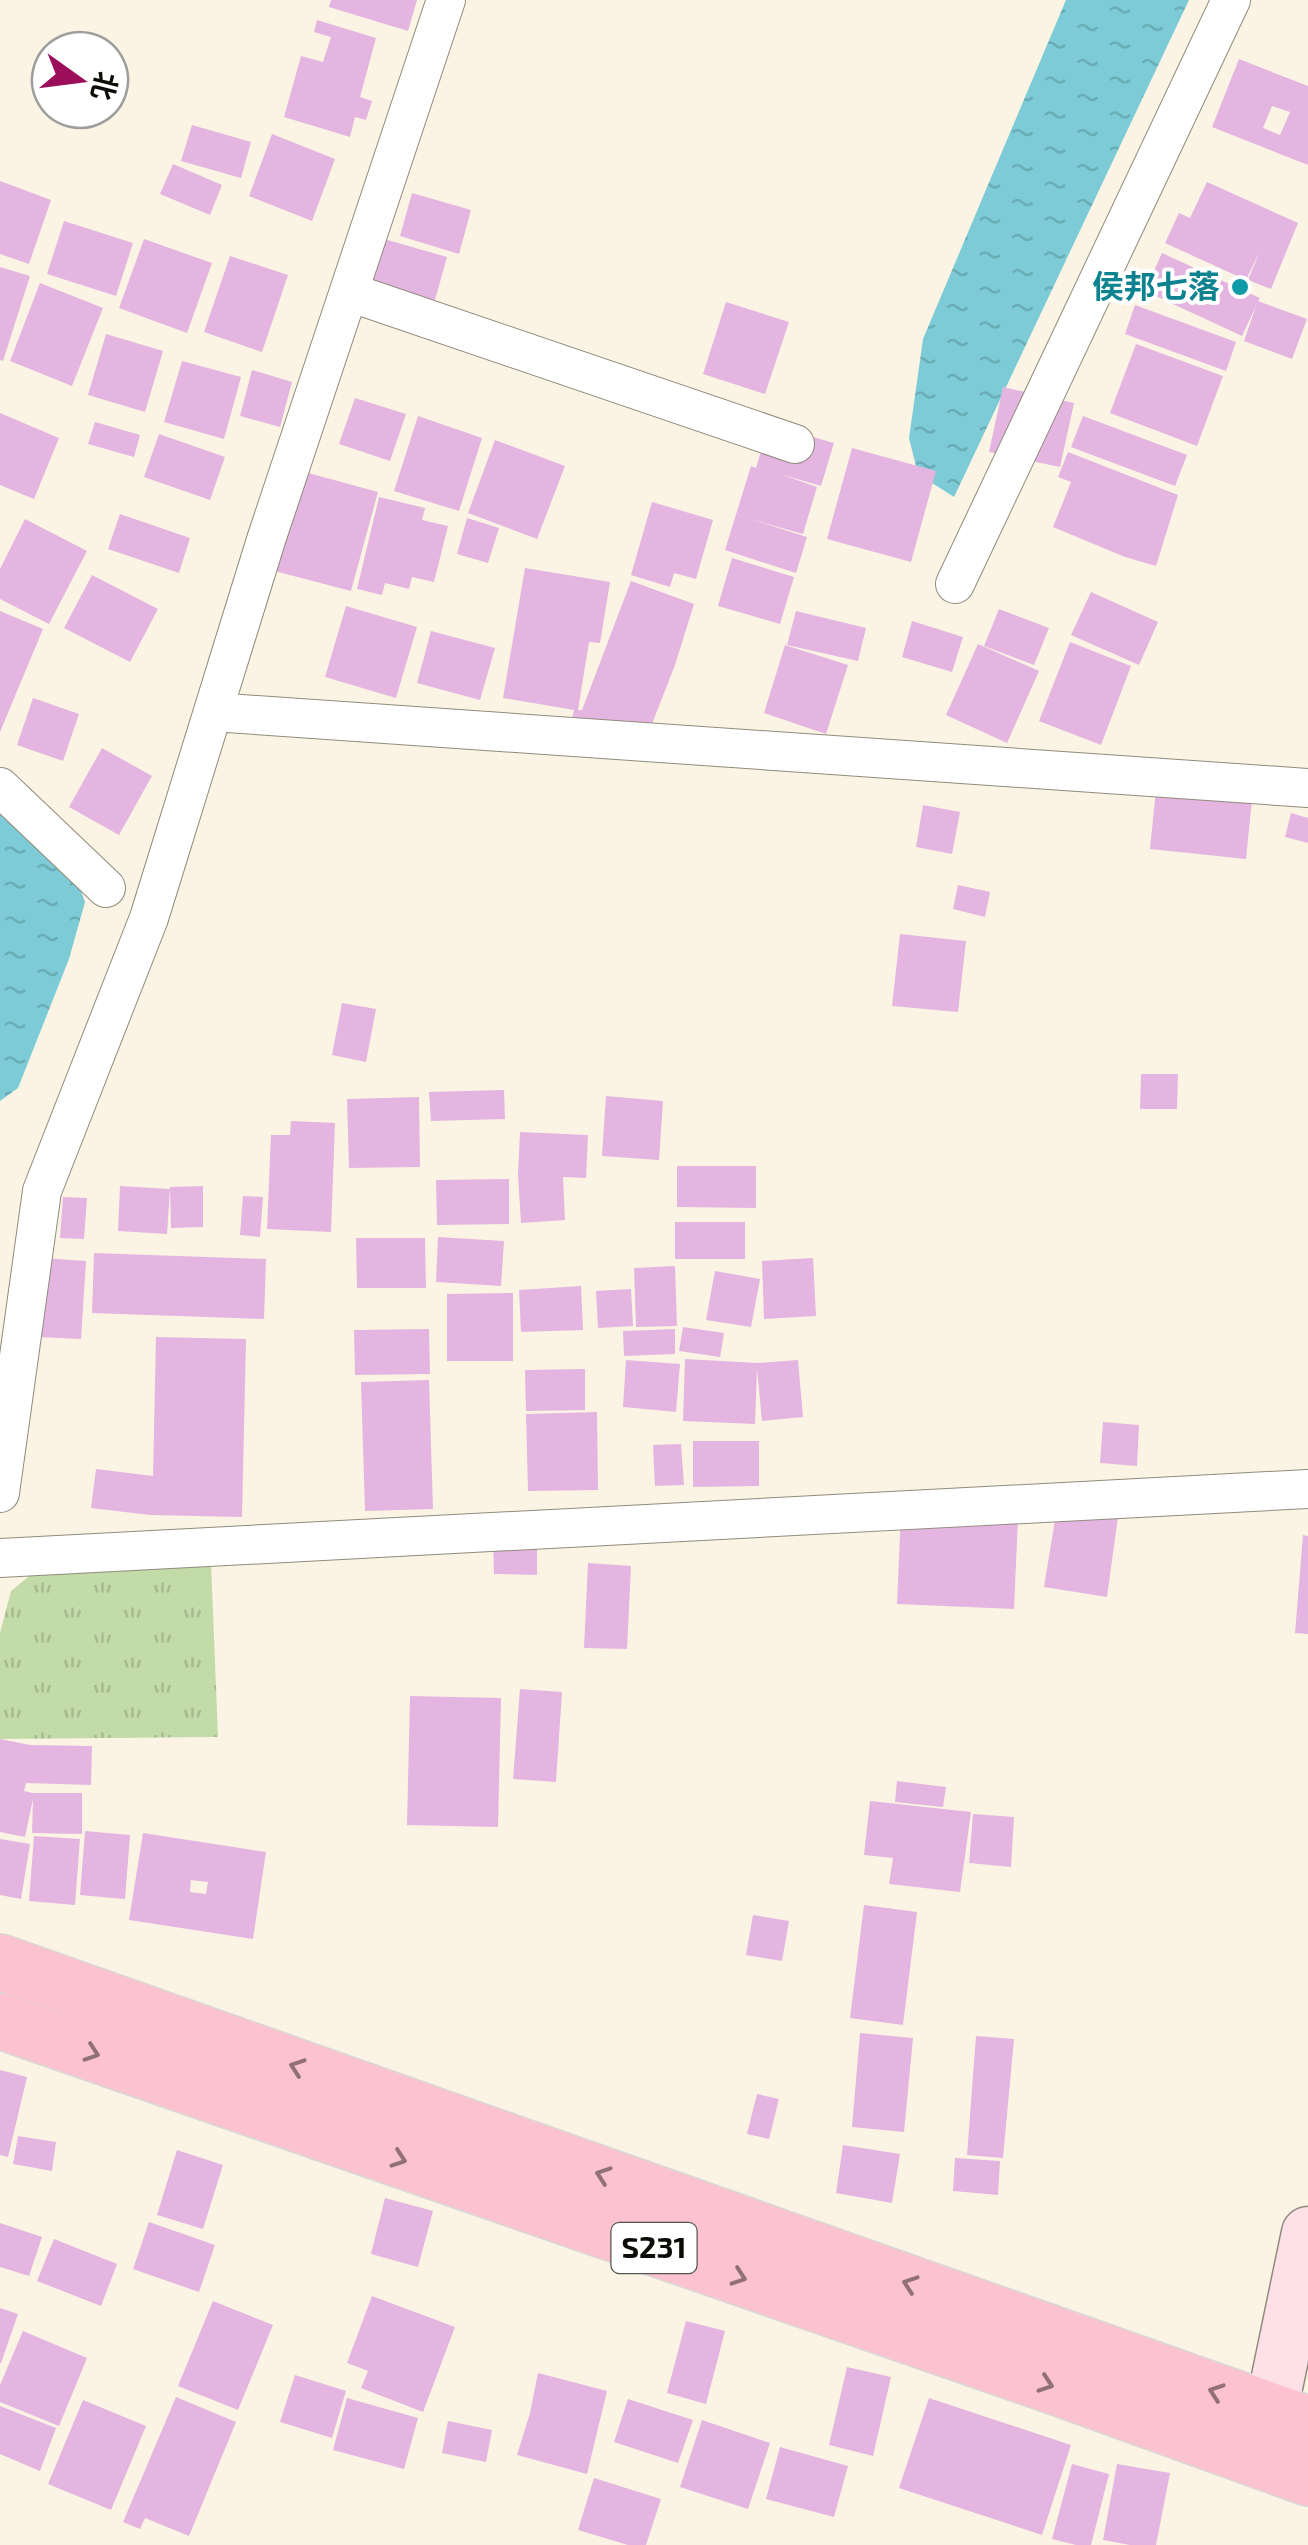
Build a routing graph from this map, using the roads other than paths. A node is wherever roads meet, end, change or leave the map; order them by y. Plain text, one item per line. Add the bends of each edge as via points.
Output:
1 (446, 0) edge
2 (1232, 0) edge
3 (348, 292) junction
4 (796, 444) dead end
5 (954, 584) dead end
6 (212, 712) junction
7 (0, 787) edge
8 (1308, 788) edge
9 (106, 888) dead end
10 (1308, 1489) edge
11 (0, 1493) edge
12 (0, 1558) edge
13 (0, 1962) edge
14 (0, 2021) edge
15 (1308, 2232) edge
16 (1289, 2418) edge
17 (1308, 2478) edge

1 - 3 street
2 - 5 street
3 - 4 street
3 - 6 street
6 - 8 street
6 - 11 street via 149,918 42,1191
7 - 9 street
10 - 12 street
16 -> 13 main road
14 -> 17 main road, S231
15 - 16 street

